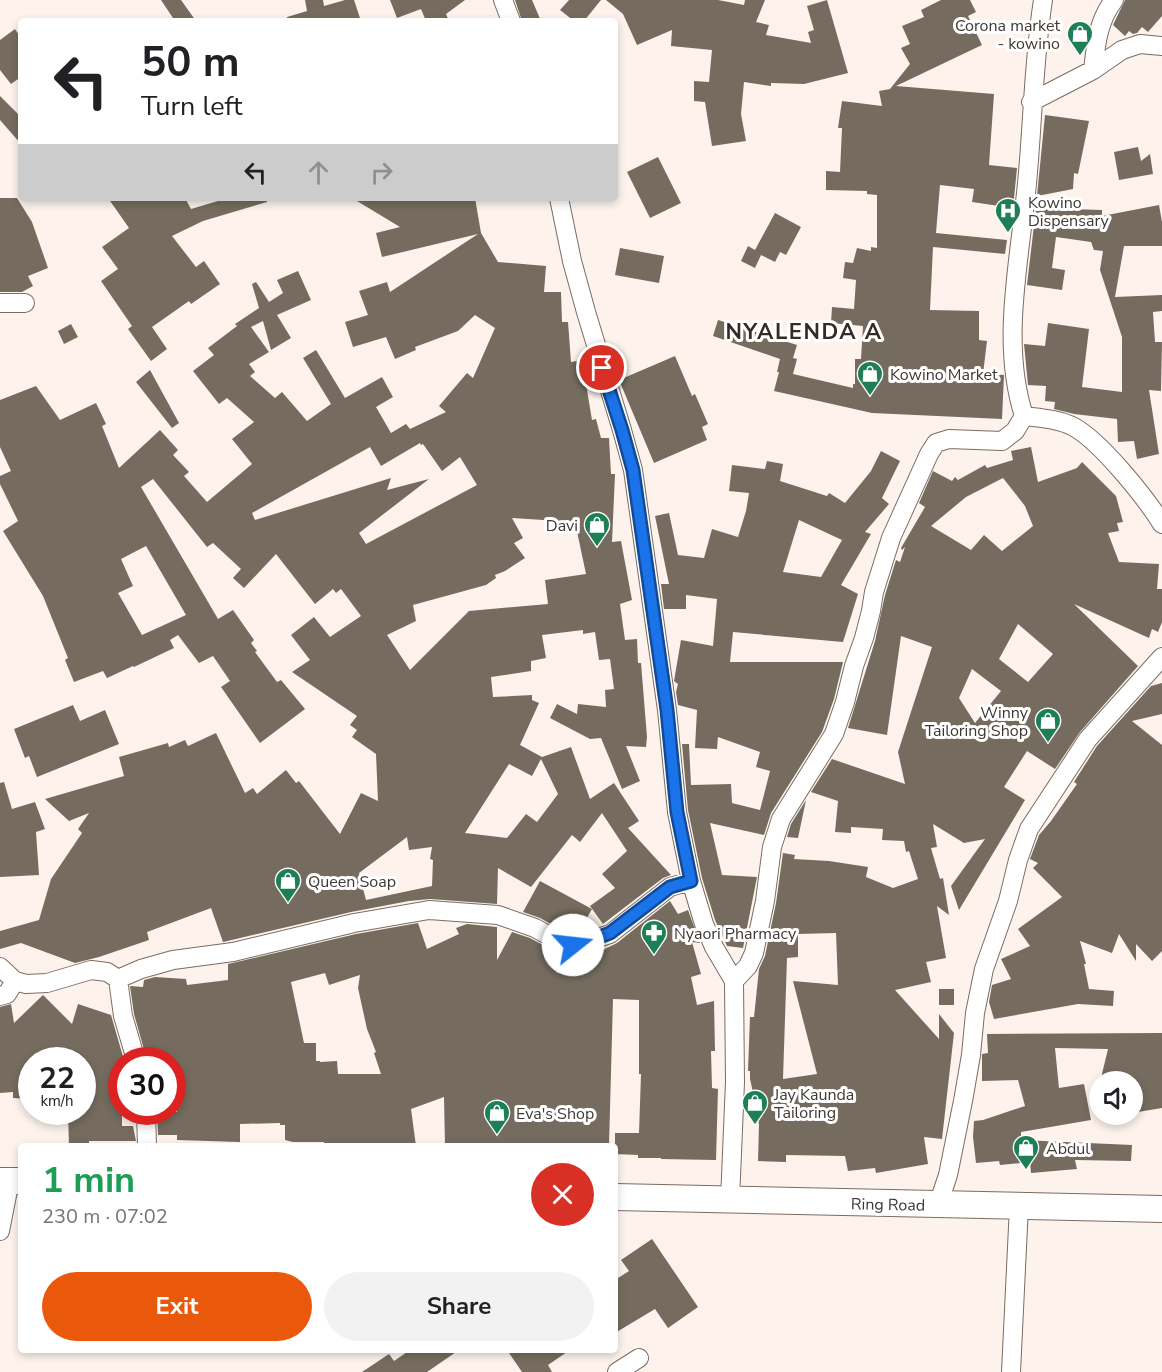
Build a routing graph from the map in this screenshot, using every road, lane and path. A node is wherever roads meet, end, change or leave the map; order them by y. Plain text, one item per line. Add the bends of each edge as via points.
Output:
1 (503, 0) edge
2 (1043, 0) edge
3 (1114, 0) edge
4 (510, 18) edge
5 (1162, 46) edge
6 (1093, 70) junction
7 (1031, 102) junction
8 (560, 201) edge
9 (0, 303) edge
10 (25, 303) dead end
11 (1024, 416) junction
12 (1162, 524) edge
13 (1162, 657) edge
14 (691, 881) junction
15 (0, 967) edge
16 (118, 979) junction
17 (15, 981) junction
18 (734, 981) junction
19 (0, 996) edge
20 (132, 1047) edge
21 (146, 1125) edge
22 (147, 1143) edge
23 (10, 1181) edge
24 (618, 1197) edge
25 (730, 1200) junction
26 (938, 1205) junction
27 (1019, 1206) junction
28 (1162, 1209) edge
29 (0, 1231) edge
30 (639, 1358) dead end
31 (617, 1372) edge
32 (1011, 1372) edge

1 - 4 street
2 - 7 street
3 - 6 street via 1099,28
5 - 6 street via 1140,44 1122,50
6 - 7 street
7 - 11 street via 1012,327 1018,399
8 - 14 street via 572,261 633,470 667,710 677,812
9 - 10 street
11 - 12 street via 1074,427 1106,454
11 - 18 street via 1015,431 1002,441 949,439 936,443 928,454 891,538 834,734 781,819 772,847 754,953
13 - 26 street via 1088,739 1029,829 984,969 963,1101
14 - 16 street via 670,887 610,933 579,944 564,944 498,915 429,910 354,923 233,952 173,960
14 - 18 street via 704,924
15 - 17 street
16 - 17 street via 107,972 91,970 47,983
16 - 20 street
17 - 19 street via 7,994
18 - 25 street
21 - 22 street
23 - 29 street
24 - 25 main road, Ring Road
25 - 26 main road, Ring Road
26 - 27 main road, Ring Road
27 - 28 main road, Ring Road
27 - 32 street
30 - 31 street

